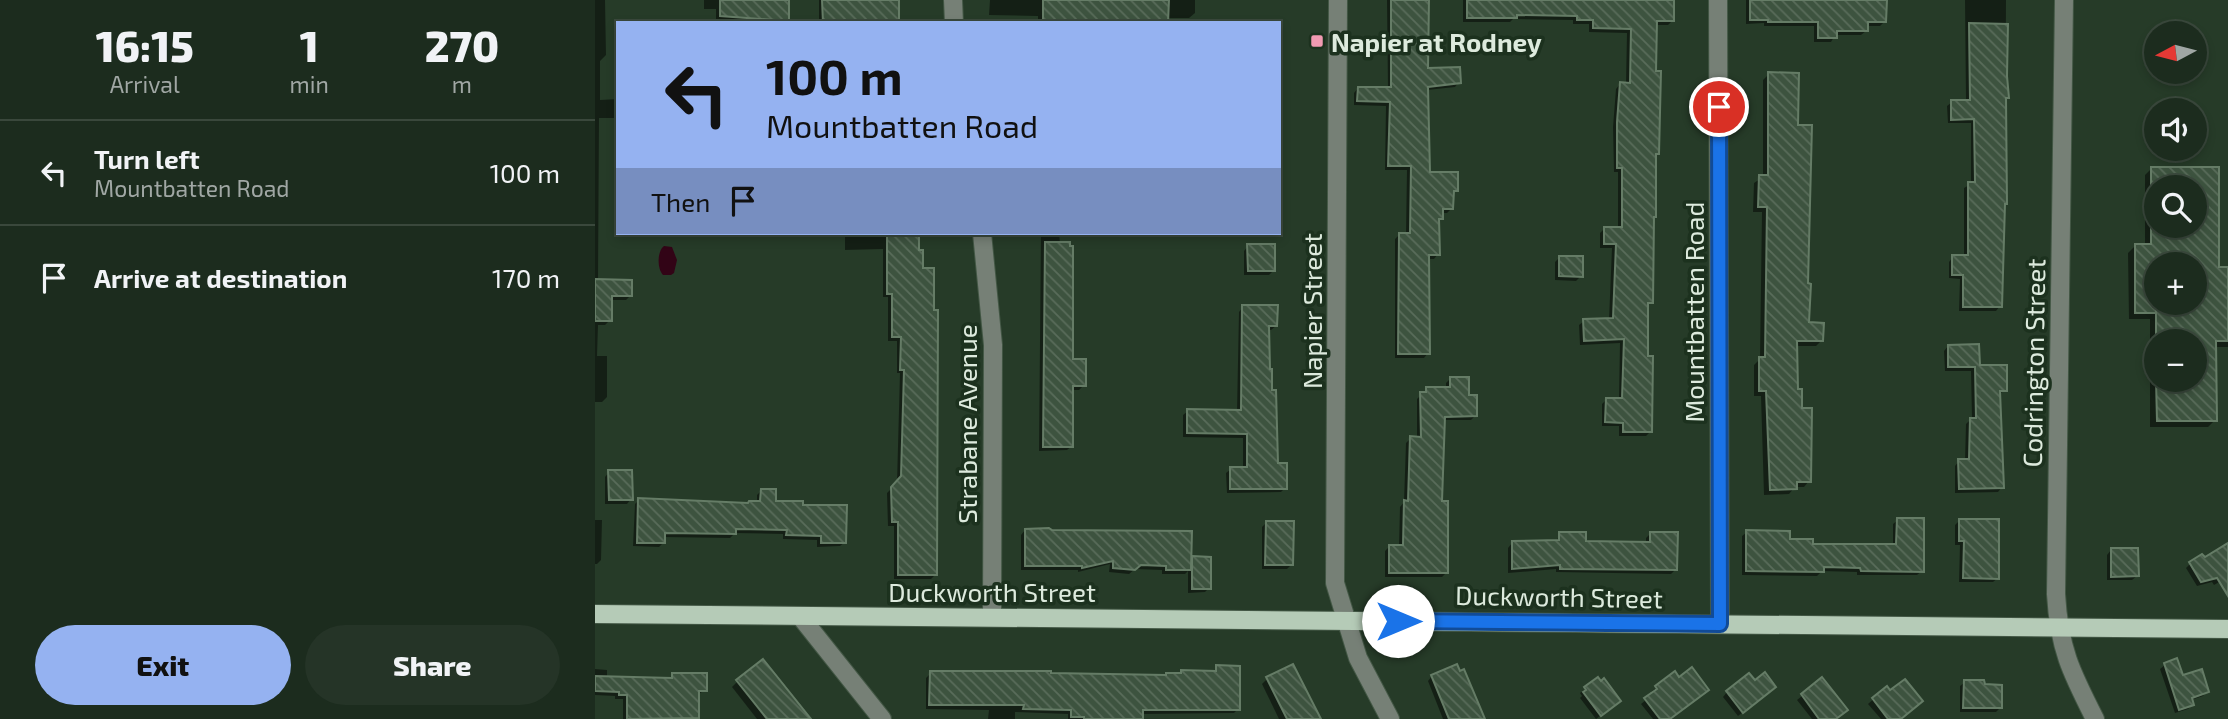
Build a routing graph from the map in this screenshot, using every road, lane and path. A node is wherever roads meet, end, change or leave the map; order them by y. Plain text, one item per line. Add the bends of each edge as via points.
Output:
1 (953, 0) edge
2 (1338, 0) edge
3 (1718, 0) edge
4 (2064, 0) edge
5 (954, 21) edge
6 (982, 235) edge
7 (595, 614) edge
8 (800, 616) junction
9 (992, 617) junction
10 (1347, 620) junction
11 (1720, 624) junction
12 (2058, 626) junction
13 (2228, 629) edge
14 (883, 719) edge
15 (1390, 719) edge
16 (2095, 719) edge

1 - 5 street
2 - 10 street, Napier Street via 1335,583
3 - 11 street, Mountbatten Road
4 - 12 street, Codrington Street
6 - 9 street, Strabane Avenue via 993,345
7 - 8 main road, Duckworth Street
8 - 9 main road, Duckworth Street
8 - 14 street
9 - 10 main road, Duckworth Street
10 - 11 main road, Duckworth Street
10 - 15 street, Napier Street via 1358,658
11 - 12 main road, Duckworth Street
12 - 13 main road, Duckworth Street
12 - 16 street, Codrington Street via 2066,660

